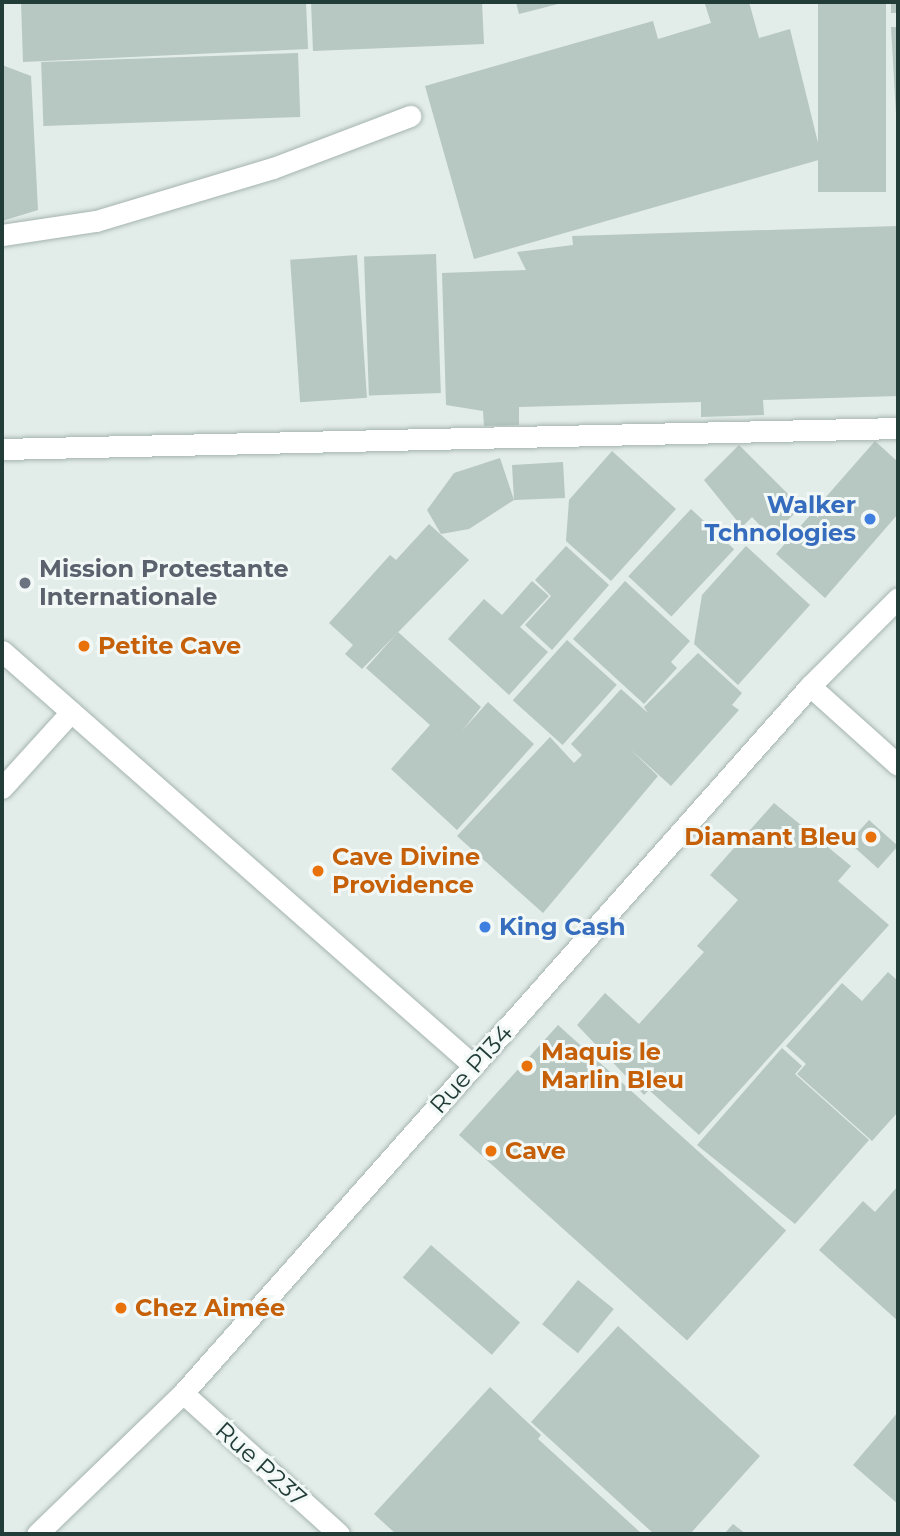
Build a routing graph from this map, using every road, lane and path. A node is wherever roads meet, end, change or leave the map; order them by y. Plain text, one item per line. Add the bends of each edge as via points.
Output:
1 (410, 116) dead end
2 (2, 235) edge
3 (898, 428) edge
4 (2, 449) edge
5 (898, 598) edge
6 (2, 651) edge
7 (810, 686) junction
8 (71, 712) junction
9 (898, 765) edge
10 (2, 788) edge
11 (474, 1066) junction
12 (183, 1393) junction
13 (37, 1534) edge
14 (340, 1534) edge

1 - 2 street via 273,168 96,221
3 - 4 street
5 - 7 street, Rue P134
6 - 8 street
7 - 9 street
7 - 11 street, Rue P134
8 - 10 street
8 - 11 street
11 - 12 street, Rue P134
12 - 13 street, Rue P134
12 - 14 street, Rue P237

